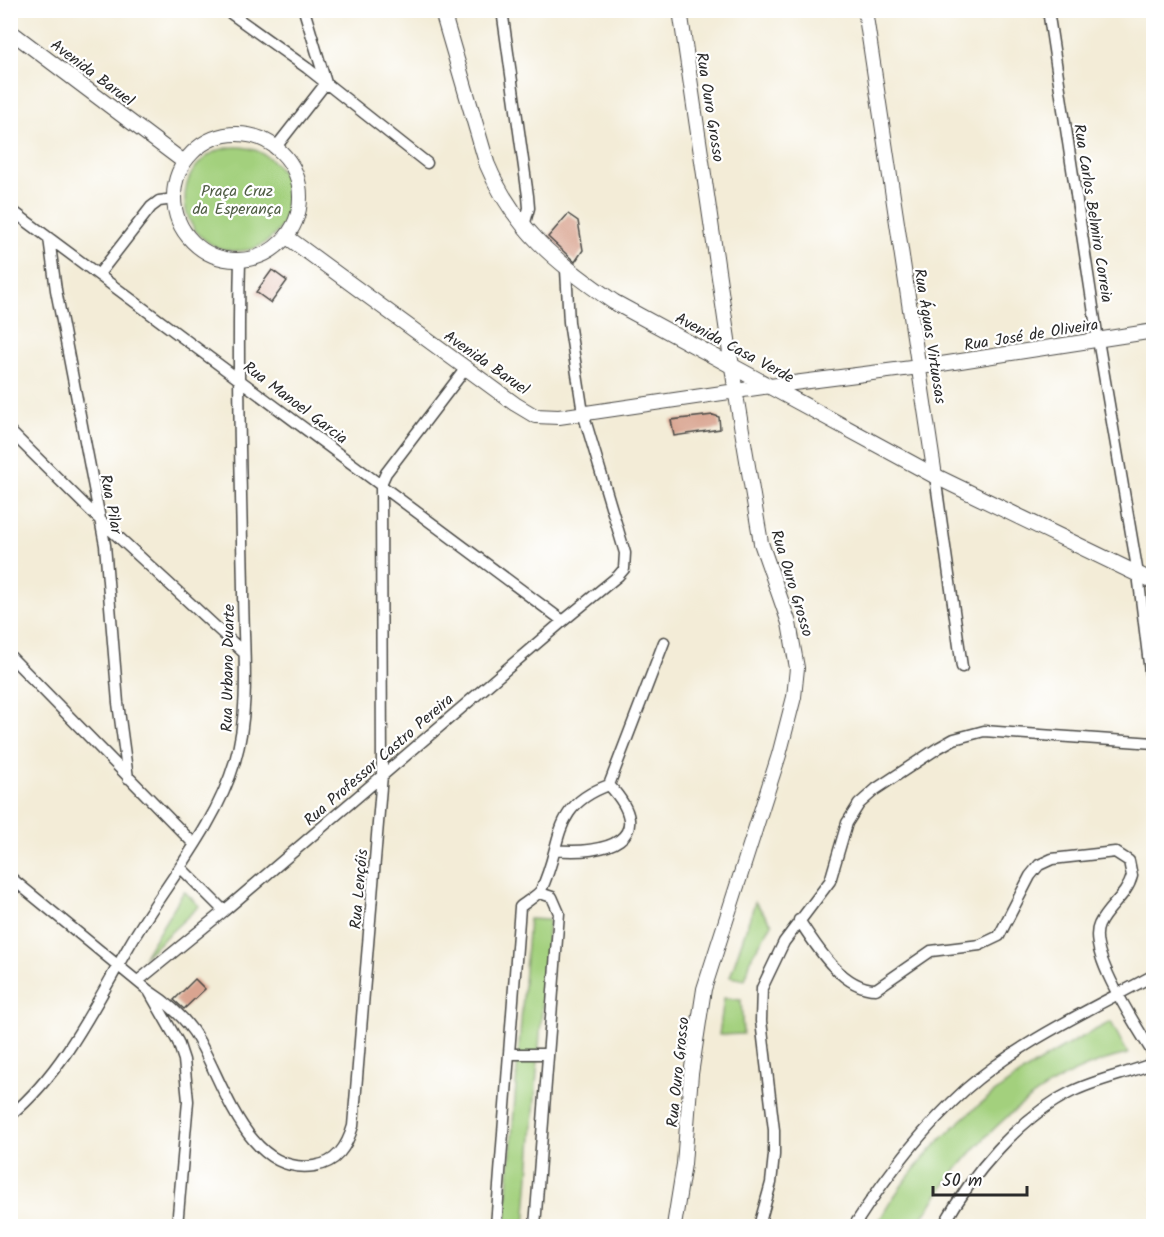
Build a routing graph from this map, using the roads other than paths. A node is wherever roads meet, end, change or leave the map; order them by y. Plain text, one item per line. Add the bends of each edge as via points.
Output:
1 (226, 10) edge
2 (304, 10) edge
3 (442, 10) edge
4 (502, 10) edge
5 (680, 10) edge
6 (865, 10) edge
7 (1048, 10) edge
8 (10, 31) edge
9 (326, 83) junction
10 (276, 147) junction
11 (184, 162) junction
12 (427, 163) dead end
13 (174, 199) junction
14 (10, 208) edge
15 (524, 226) junction
16 (287, 237) junction
17 (49, 238) junction
18 (240, 261) junction
19 (566, 270) junction
20 (99, 274) junction
21 (1154, 331) edge
22 (1098, 340) junction
23 (734, 367) junction
24 (466, 368) junction
25 (920, 368) junction
26 (239, 378) junction
27 (770, 386) junction
28 (736, 392) junction
29 (583, 414) junction
30 (10, 431) edge
31 (935, 476) junction
32 (381, 484) junction
33 (100, 520) junction
34 (1138, 574) junction
35 (1154, 582) edge
36 (563, 621) junction
37 (664, 642) dead end
38 (243, 652) junction
39 (10, 656) edge
40 (962, 667) dead end
41 (1154, 705) edge
42 (1154, 743) edge
43 (382, 776) junction
44 (128, 778) junction
45 (609, 786) junction
46 (194, 844) junction
47 (555, 850) junction
48 (180, 867) junction
49 (10, 877) edge
50 (540, 892) junction
51 (224, 911) junction
52 (799, 920) junction
53 (118, 965) junction
54 (1154, 975) edge
55 (138, 981) junction
56 (149, 991) junction
57 (1117, 995) junction
58 (509, 1054) junction
59 (548, 1054) junction
60 (1154, 1055) edge
61 (1154, 1063) edge
62 (23, 1105) junction
63 (10, 1106) edge
64 (10, 1116) edge
65 (177, 1227) edge
66 (496, 1227) edge
67 (535, 1227) edge
68 (674, 1227) edge
69 (759, 1227) edge
70 (854, 1227) edge
71 (943, 1227) edge

1 - 9 street
2 - 9 street
3 - 15 main road, Avenida Casa Verde via 496,186
4 - 15 street via 528,196
5 - 23 street, Rua Ouro Grosso
6 - 25 street, Rua Águas Virtuosas
7 - 22 street, Rua Carlos Belmiro Correia
8 - 11 street, Avenida Baruel
9 - 10 street
9 - 12 street
10 - 11 street via 261,138 226,135 210,140
10 - 16 street via 290,162 301,200
11 - 13 street via 176,179
13 - 18 street via 177,219 187,236 202,250
13 - 20 street via 167,198 151,207
14 - 17 street, Rua Manoel Garcia
15 - 19 main road, Avenida Casa Verde
16 - 18 street via 258,258
16 - 24 street, Avenida Baruel
17 - 20 street, Rua Manoel Garcia
17 - 33 street, Rua Pilar
18 - 26 street, Rua Urbano Duarte
19 - 23 main road, Avenida Casa Verde via 614,302
19 - 29 street via 569,322
20 - 26 street, Rua Manoel Garcia
21 - 22 street, Rua José de Oliveira
22 - 25 street, Rua José de Oliveira
22 - 34 street, Rua Carlos Belmiro Correia
23 - 27 main road, Avenida Casa Verde
23 - 28 street, Rua Ouro Grosso
24 - 29 street, Avenida Baruel via 535,416
24 - 32 street
25 - 27 street, Rua José de Oliveira
25 - 31 street, Rua Águas Virtuosas
26 - 32 street, Rua Manoel Garcia
26 - 38 street, Rua Urbano Duarte
27 - 28 street, Avenida Baruel
27 - 31 main road, Avenida Casa Verde
28 - 29 street, Avenida Baruel
28 - 68 street, Rua Ouro Grosso via 761,543 795,646 797,668 779,755 704,989
29 - 36 street, Rua Professor Castro Pereira via 625,553 624,568
30 - 33 street
31 - 34 main road, Avenida Casa Verde
31 - 40 street, Rua Águas Virtuosas
32 - 36 street, Rua Manoel Garcia
32 - 43 street, Rua Lençóis
33 - 38 street
33 - 44 street, Rua Pilar
34 - 35 main road, Avenida Casa Verde
34 - 41 street, Rua Carlos Belmiro Correia
36 - 43 street, Rua Professor Castro Pereira
37 - 45 street
38 - 46 street, Rua Urbano Duarte via 242,719 235,763 215,811
39 - 44 street
42 - 52 street via 1002,730 984,730 954,739 859,804 846,823 831,881
43 - 51 street, Rua Professor Castro Pereira
43 - 56 street, Rua Lençóis via 353,1126 339,1154 323,1164 303,1167 265,1152 240,1123 190,1028 175,1010
44 - 46 street
45 - 47 street via 594,791 568,814 559,828
45 - 47 street via 628,811 627,834 617,843 593,851
46 - 48 street, Rua Urbano Duarte
47 - 50 street
48 - 51 street
48 - 53 street, Rua Urbano Duarte
49 - 53 street
50 - 58 street via 520,907
50 - 59 street via 552,897 559,913
51 - 55 street, Rua Professor Castro Pereira
52 - 57 street via 813,942 848,979 876,989 931,951 980,945 999,936 1029,876 1039,866 1067,855 1115,852 1129,861 1132,876 1123,894 1102,918 1096,935
52 - 69 street via 770,966 762,988 761,1021 774,1155
53 - 55 street
53 - 62 street, Rua Urbano Duarte via 53,1073
54 - 57 street
55 - 56 street
56 - 65 street via 178,1042 187,1078
57 - 60 street
57 - 70 street via 1013,1054 967,1089 889,1173
58 - 59 street
58 - 66 street
59 - 67 street
61 - 71 street via 1070,1092 1036,1114 991,1159 959,1198
62 - 63 street
62 - 64 street, Rua Urbano Duarte

